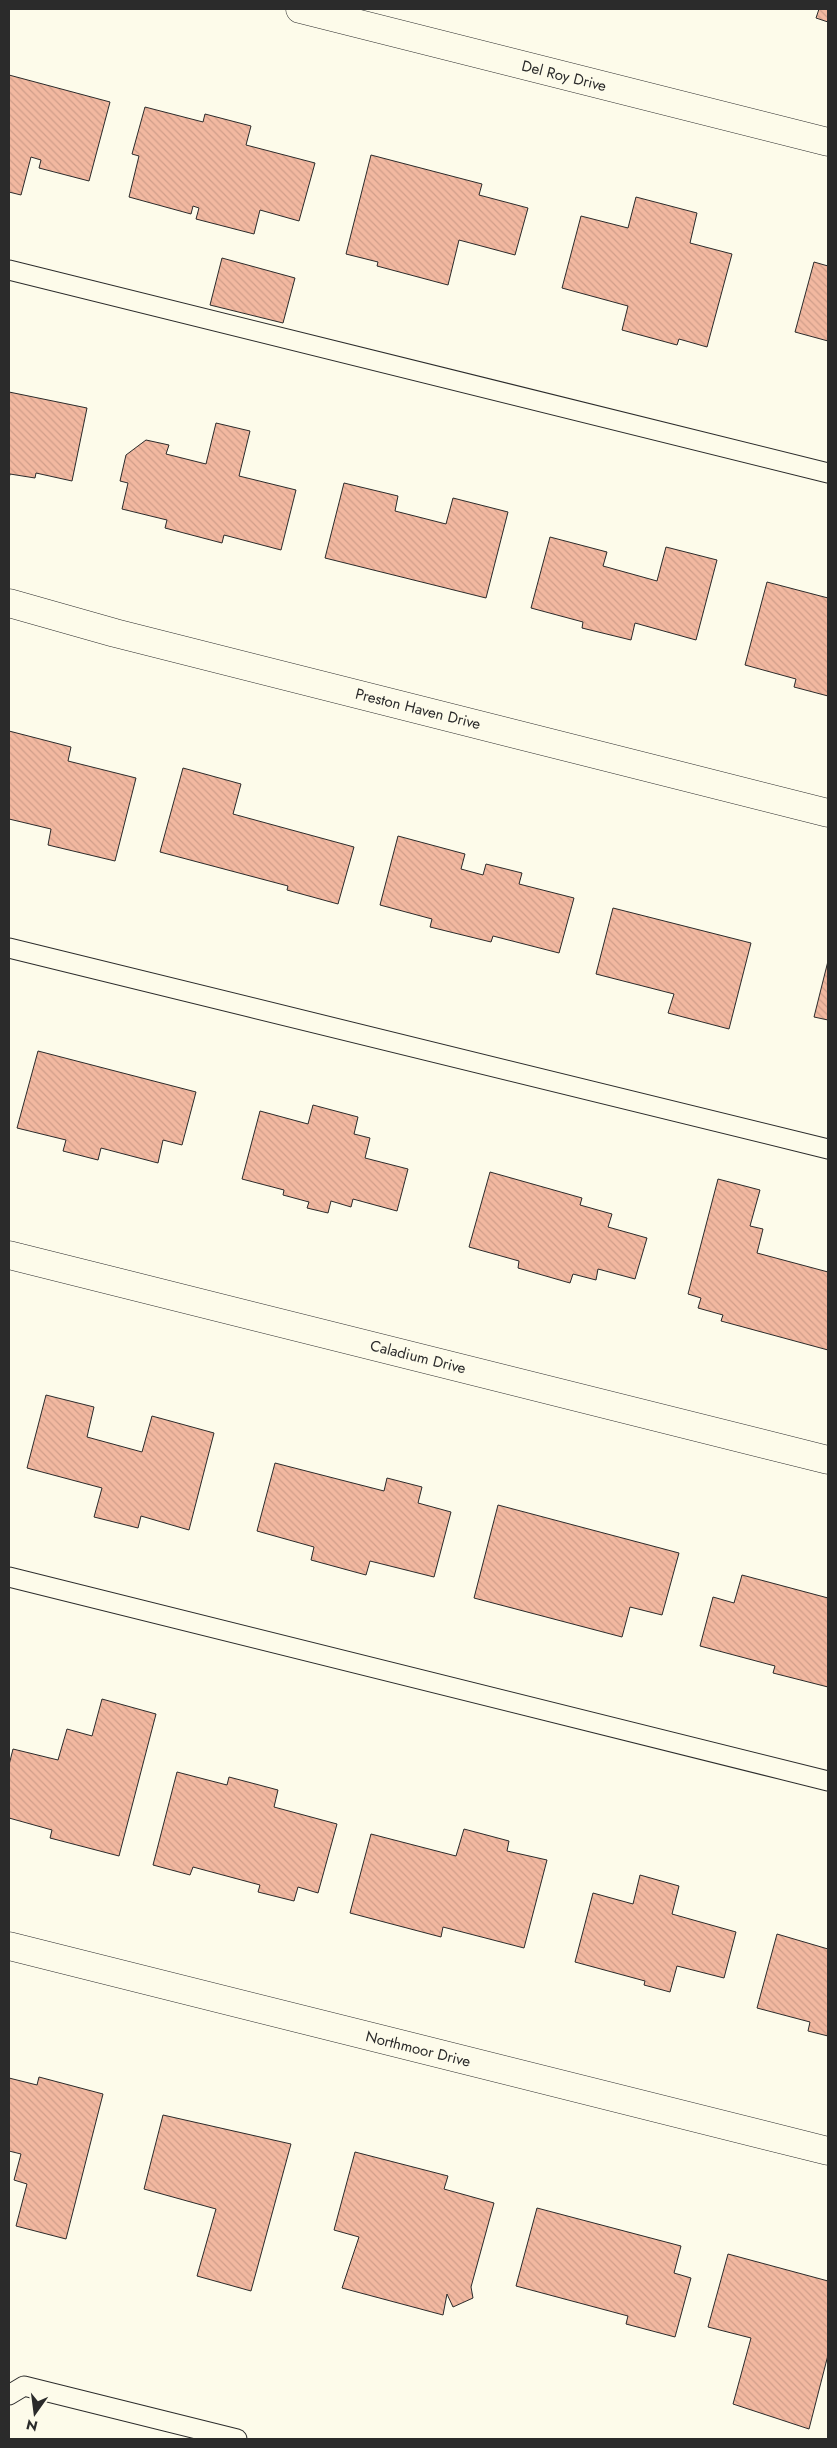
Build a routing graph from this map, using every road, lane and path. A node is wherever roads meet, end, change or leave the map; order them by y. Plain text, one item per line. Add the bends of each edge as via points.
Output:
1 (300, 9) edge
2 (828, 142) edge
3 (9, 270) edge
4 (828, 473) edge
5 (9, 603) edge
6 (828, 813) edge
7 (9, 948) edge
8 (828, 1149) edge
9 (9, 1255) edge
10 (828, 1460) edge
11 (9, 1577) edge
12 (828, 1781) edge
13 (9, 1946) edge
14 (828, 2151) edge
15 (9, 2395) edge
16 (237, 2439) edge

1 - 2 street, Del Roy Drive
3 - 4 lane
5 - 6 street, Preston Haven Drive
7 - 8 lane
9 - 10 street, Caladium Drive
11 - 12 lane
13 - 14 street, Northmoor Drive
15 - 16 lane via 24,2386

